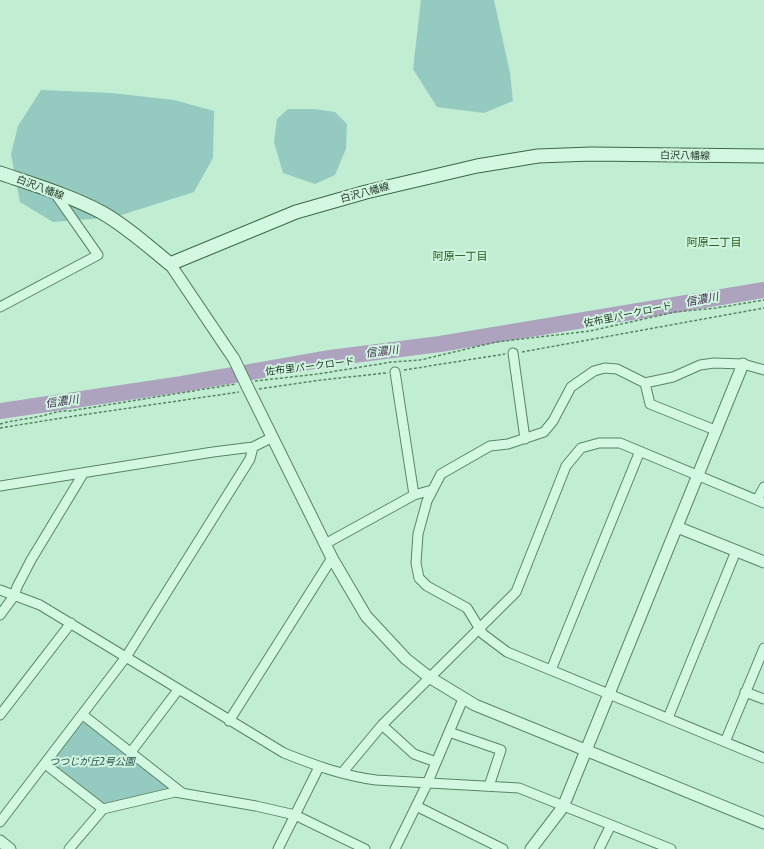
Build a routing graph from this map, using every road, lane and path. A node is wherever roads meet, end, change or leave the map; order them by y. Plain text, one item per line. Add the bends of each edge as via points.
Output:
1 (764, 156) edge
2 (0, 173) edge
3 (54, 192) junction
4 (170, 264) junction
5 (764, 300) edge
6 (0, 307) edge
7 (764, 308) edge
8 (513, 353) junction
9 (743, 364) junction
10 (764, 370) edge
11 (395, 372) junction
12 (645, 383) junction
13 (246, 386) junction
14 (0, 424) edge
15 (0, 428) edge
16 (715, 430) junction
17 (271, 438) junction
18 (524, 439) junction
19 (253, 447) junction
20 (640, 450) junction
21 (83, 474) junction
22 (698, 476) junction
23 (0, 486) edge
24 (764, 487) edge
25 (432, 490) junction
26 (414, 495) junction
27 (761, 501) edge
28 (677, 527) junction
29 (325, 544) junction
30 (736, 551) junction
31 (332, 558) junction
32 (764, 562) edge
33 (0, 590) edge
34 (14, 596) junction
35 (0, 615) edge
36 (71, 623) junction
37 (480, 628) junction
38 (764, 648) edge
39 (126, 657) junction
40 (551, 670) junction
41 (429, 677) junction
42 (178, 690) junction
43 (745, 692) junction
44 (609, 695) junction
45 (463, 699) junction
46 (764, 699) edge
47 (0, 715) edge
48 (83, 715) junction
49 (668, 718) junction
50 (229, 720) junction
51 (382, 725) junction
52 (448, 732) junction
53 (725, 742) junction
54 (586, 751) junction
55 (131, 752) junction
56 (764, 758) edge
57 (436, 762) junction
58 (45, 764) junction
59 (319, 767) junction
60 (342, 773) junction
61 (427, 784) junction
62 (489, 786) junction
63 (181, 792) junction
64 (416, 806) junction
65 (563, 807) junction
66 (104, 809) junction
67 (295, 815) junction
68 (0, 822) edge
69 (764, 822) edge
70 (611, 825) junction
71 (0, 841) edge
72 (660, 847) edge
73 (10, 849) edge
74 (69, 849) edge
75 (278, 849) edge
76 (365, 849) edge
77 (395, 849) edge
78 (503, 849) edge
79 (531, 849) edge
80 (599, 849) edge
81 (671, 849) edge

1 - 4 main road, 白沢八幡線 via 538,156 477,166 366,192 296,212
2 - 3 main road, 白沢八幡線
3 - 4 main road, 白沢八幡線 via 101,212
3 - 6 street via 98,255
4 - 13 street, bridge via 234,359
5 - 13 path, 佐布里パークロード via 675,312 590,331 496,342 420,360 392,362
7 - 8 path
8 - 11 path
8 - 18 street
9 - 10 street
9 - 12 street via 700,365 673,377
9 - 16 street
11 - 13 path
11 - 26 street
12 - 16 street via 650,404
12 - 18 street via 617,369 605,368 594,371 571,387 544,432
13 - 14 path, 佐布里パークロード via 49,413
13 - 15 path
13 - 17 street
16 - 22 street
17 - 19 street
17 - 29 street
18 - 25 street via 490,446 441,474
19 - 21 street
19 - 39 street via 250,459
20 - 22 street
20 - 37 street via 620,443 599,443 581,448 566,466 516,592
20 - 40 street
21 - 23 street
21 - 34 street via 31,560
22 - 27 street
22 - 28 street
24 - 27 street
25 - 26 street
25 - 37 street via 426,501 418,534 416,563 419,578 427,586 467,608
26 - 29 street
28 - 30 street
28 - 44 street
29 - 31 street
30 - 32 street
30 - 49 street
31 - 41 street via 366,616 406,659
31 - 50 street
33 - 34 street
34 - 35 street
34 - 36 street via 40,605
36 - 39 street
36 - 47 street
37 - 40 street via 482,634 507,652
37 - 41 street
38 - 43 street
39 - 42 street
39 - 48 street
40 - 44 street
41 - 45 street
41 - 51 street
42 - 50 street
42 - 55 street
43 - 46 street
43 - 53 street
44 - 49 street
44 - 54 street
45 - 52 street
45 - 54 street
48 - 55 street
48 - 58 street
49 - 53 street
50 - 59 street via 284,753
51 - 57 street via 414,754
51 - 60 street
52 - 57 street
52 - 62 street via 501,750
53 - 56 street
54 - 65 street
54 - 69 street
55 - 63 street
57 - 61 street
58 - 66 street
58 - 68 street
59 - 60 street
59 - 67 street
60 - 61 street via 376,780
61 - 62 street
61 - 64 street
62 - 65 street via 519,788
63 - 66 street
63 - 67 street
64 - 77 street
64 - 78 street
65 - 70 street
65 - 79 street
66 - 74 street
67 - 75 street
67 - 76 street
70 - 72 street
70 - 80 street
71 - 73 street
72 - 81 street

